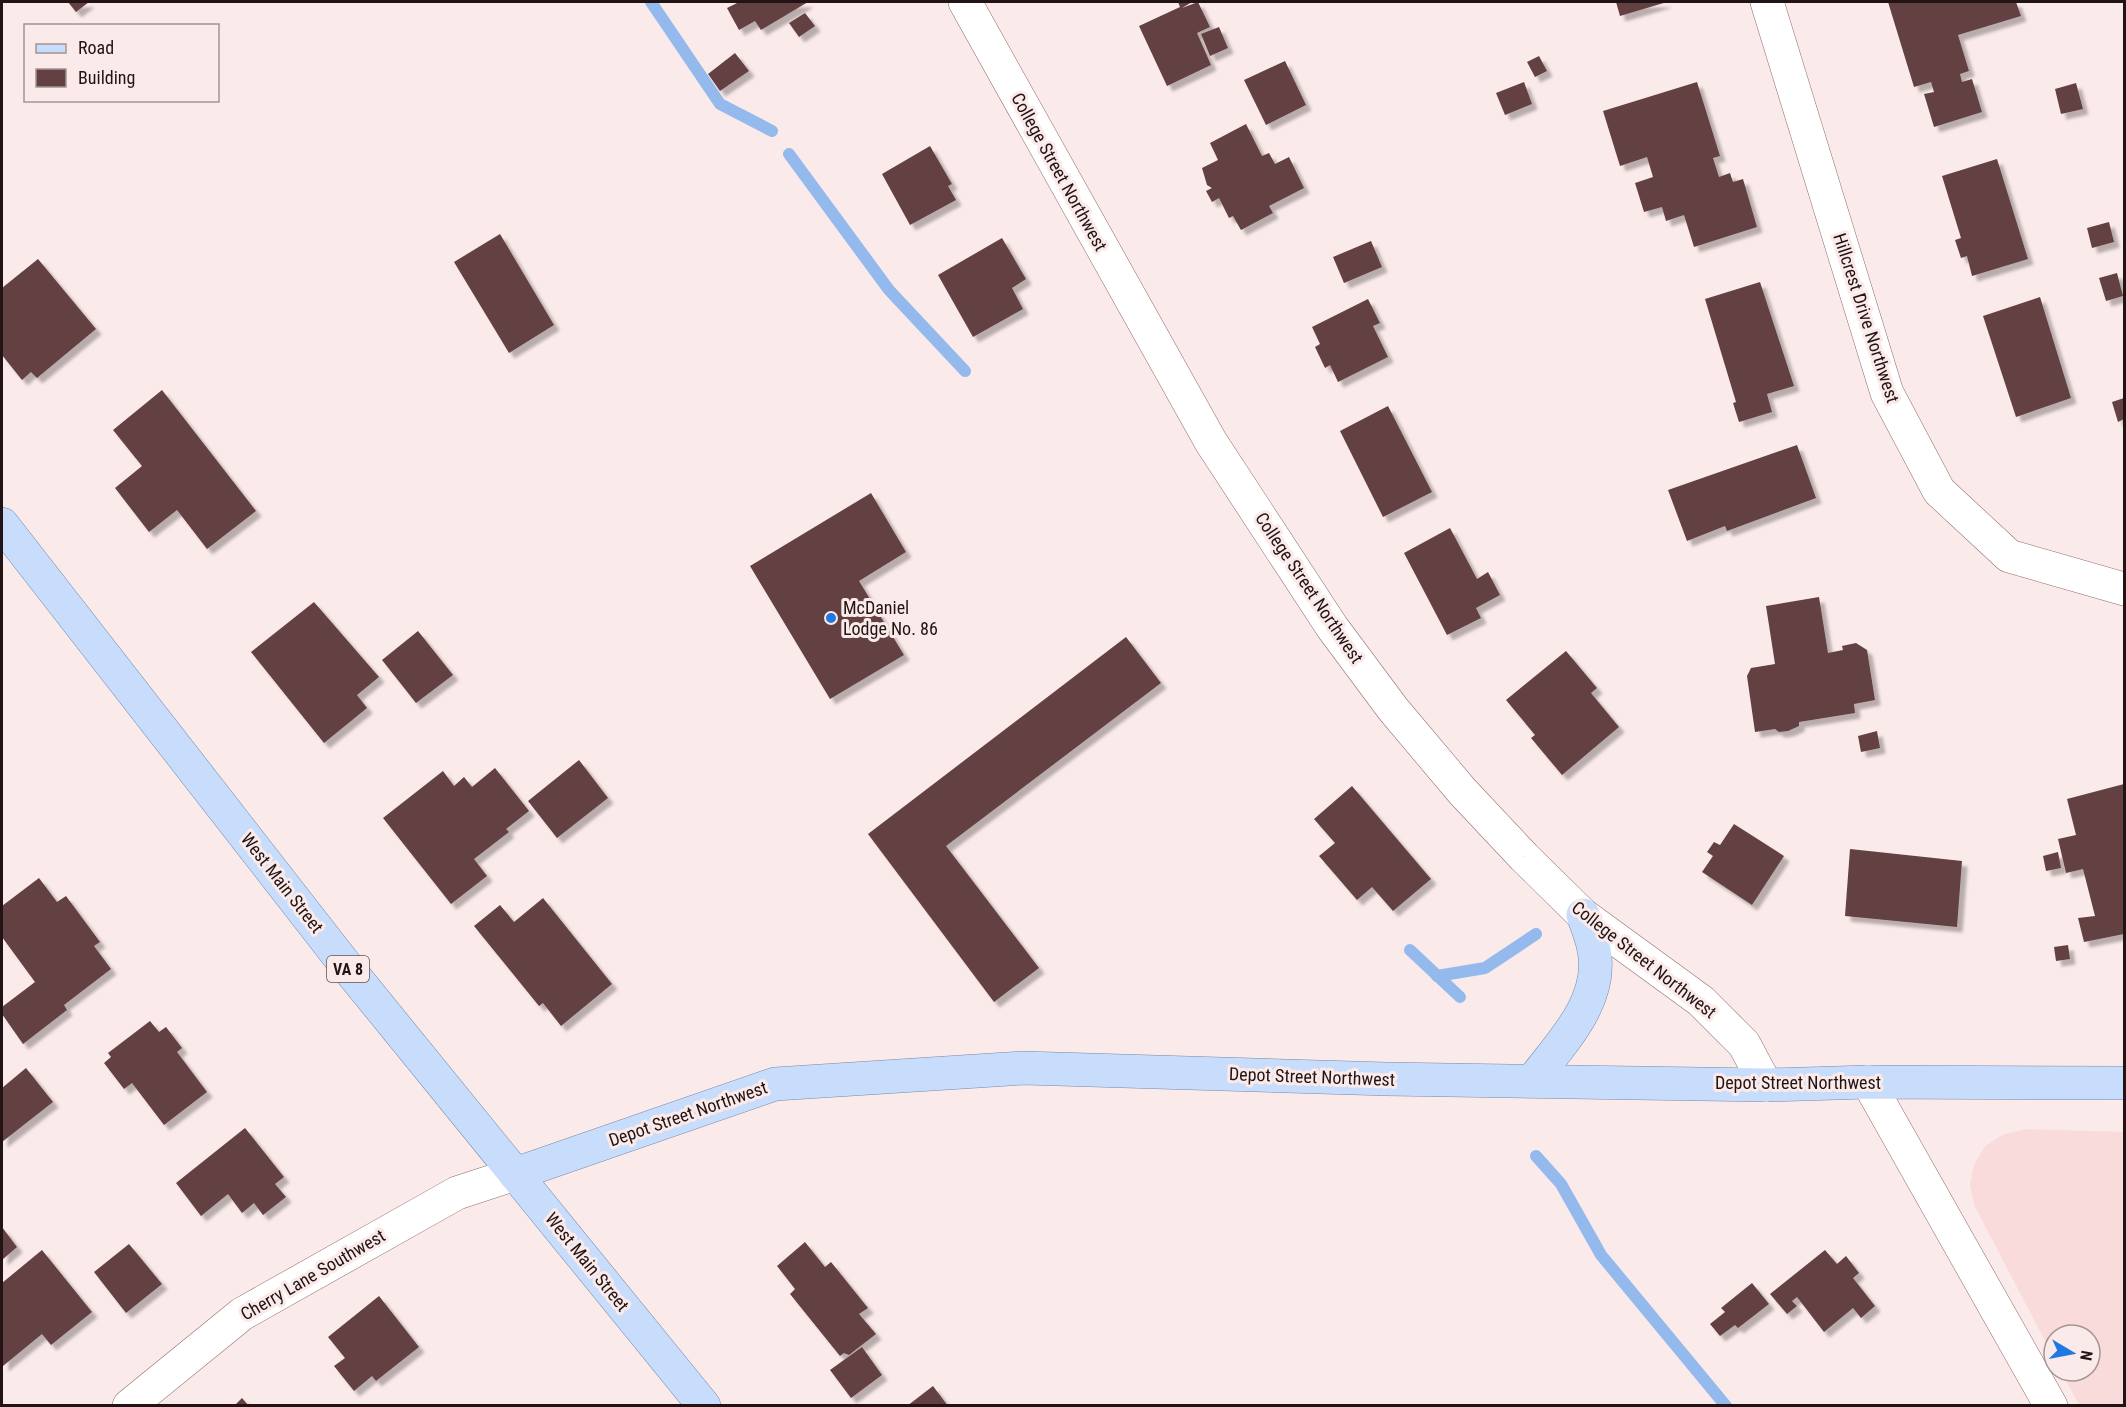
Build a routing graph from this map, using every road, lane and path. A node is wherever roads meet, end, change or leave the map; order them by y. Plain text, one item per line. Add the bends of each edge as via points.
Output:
1 (965, 2) edge
2 (1767, 2) edge
3 (2, 524) edge
4 (2124, 589) edge
5 (1583, 915) junction
6 (1533, 1080) junction
7 (1868, 1082) junction
8 (2124, 1083) edge
9 (1766, 1085) junction
10 (515, 1174) junction
11 (129, 1406) edge
12 (704, 1406) edge
13 (2051, 1406) edge

1 - 5 street, College Street Northwest via 1211,442 1332,627 1393,709 1462,791
2 - 4 street, Hillcrest Drive Northwest via 1887,393 1939,491 2009,556
3 - 10 main road, West Main Street / VA 8 via 346,967
5 - 6 main road via 1594,950 1596,972 1592,992 1584,1011
5 - 9 street, College Street Northwest via 1701,1001 1744,1044
6 - 9 main road, Depot Street Northwest
6 - 10 main road, Depot Street Northwest via 1024,1068 775,1084
7 - 8 main road, Depot Street Northwest
7 - 9 main road, Depot Street Northwest
7 - 13 street
10 - 11 street, Cherry Lane Southwest via 457,1193 242,1314
10 - 12 main road, West Main Street / VA 8

